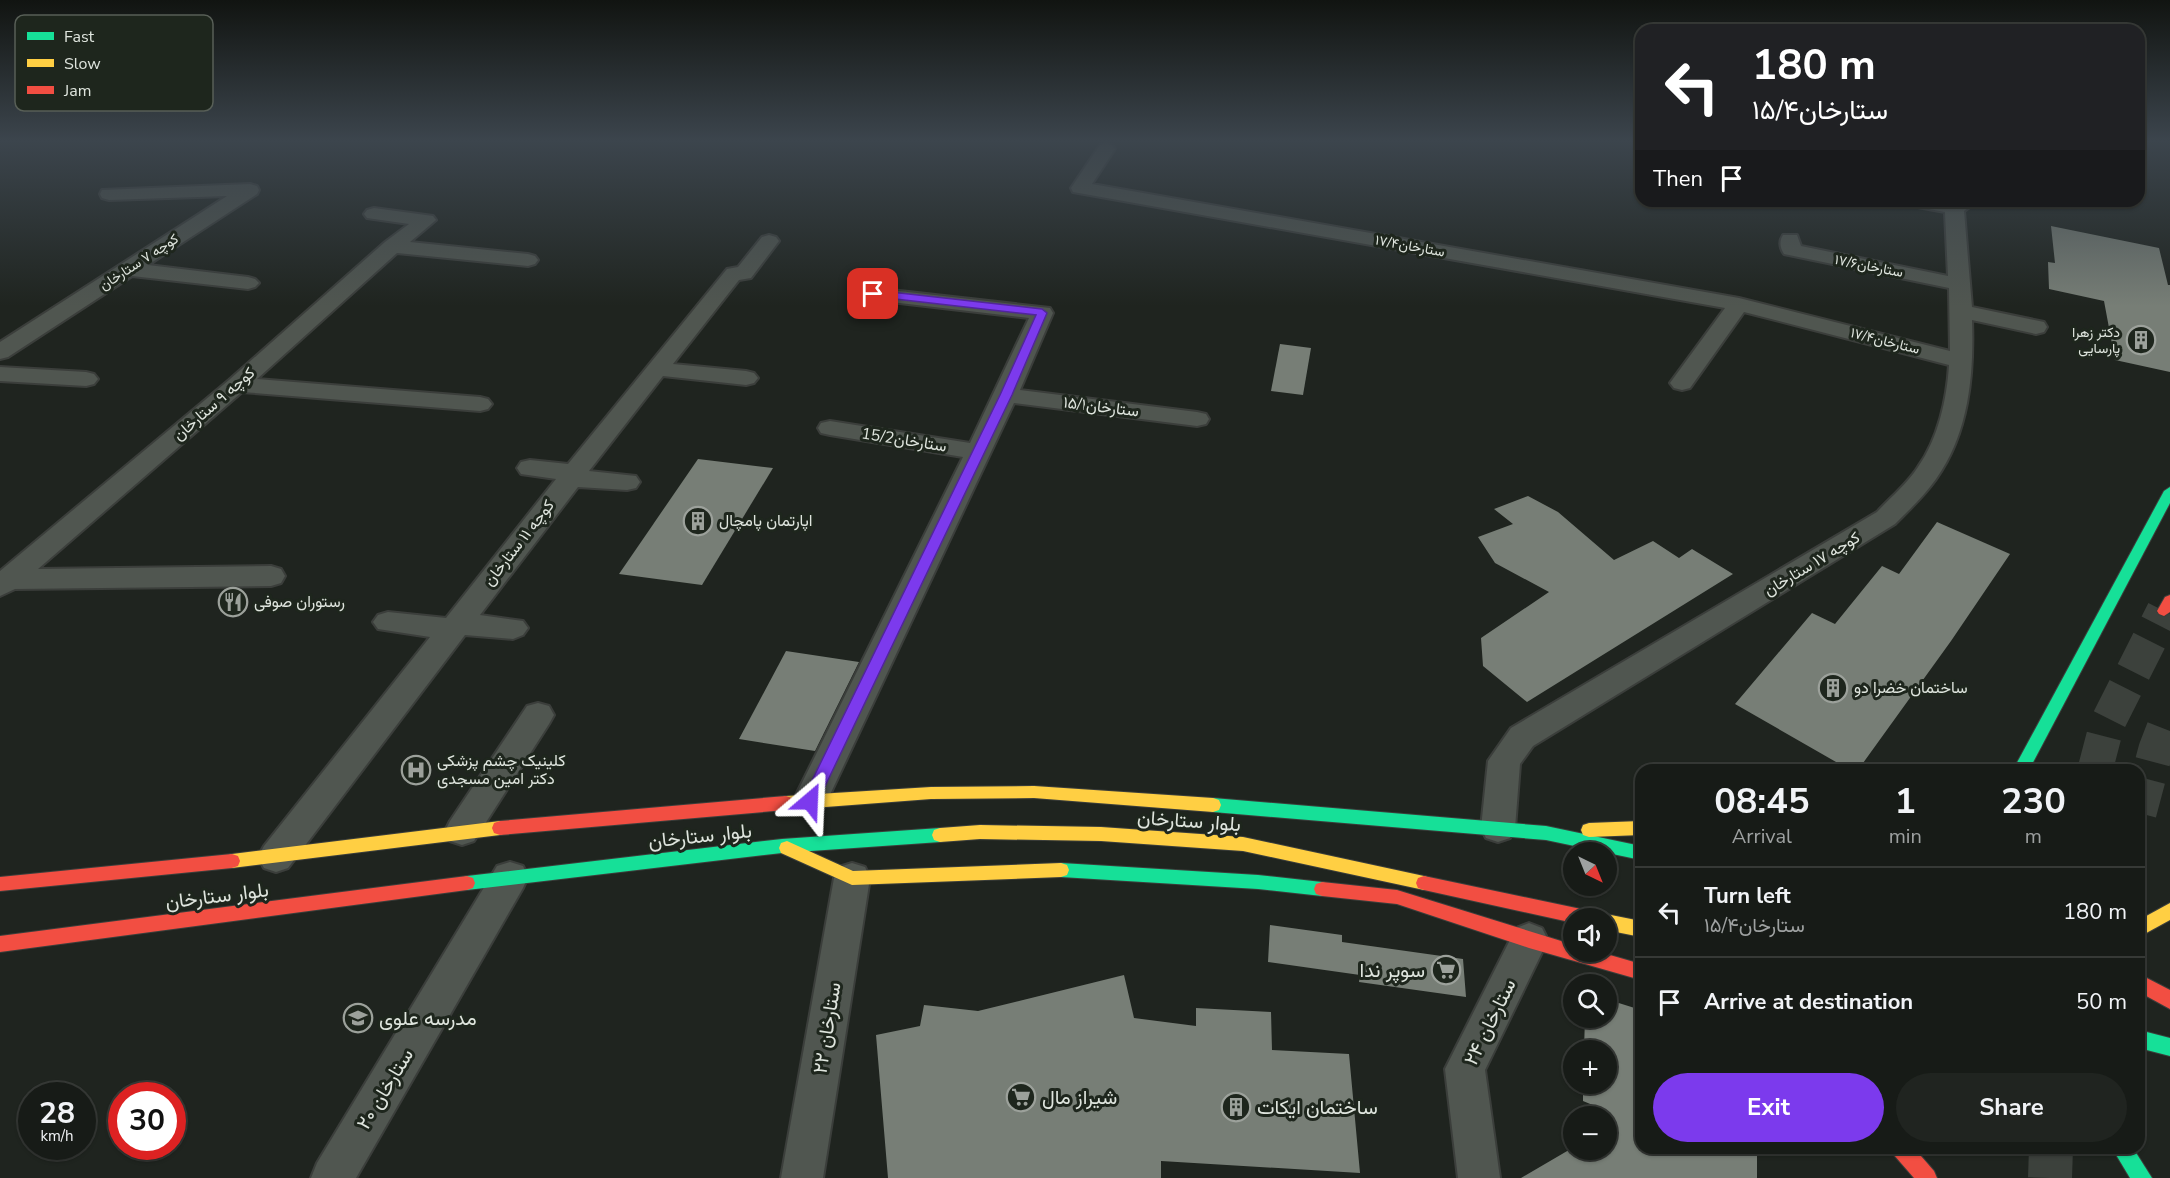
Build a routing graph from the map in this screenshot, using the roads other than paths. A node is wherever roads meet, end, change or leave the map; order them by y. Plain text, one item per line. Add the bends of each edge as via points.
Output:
1 (241, 196) edge
2 (1125, 196) edge
3 (1961, 207) edge
4 (374, 214) dead end
5 (1790, 239) dead end
6 (769, 241) dead end
7 (392, 246) junction
8 (528, 260) dead end
9 (128, 269) junction
10 (248, 283) dead end
11 (1958, 284) junction
12 (873, 294) dead end
13 (1739, 304) junction
14 (1962, 311) junction
15 (2036, 327) dead end
16 (0, 352) edge
17 (1962, 361) junction
18 (658, 369) junction
19 (0, 374) edge
20 (746, 378) dead end
21 (86, 379) dead end
22 (1682, 383) dead end
23 (237, 385) junction
24 (1006, 395) junction
25 (480, 404) dead end
26 (1197, 419) dead end
27 (830, 428) dead end
28 (978, 452) junction
29 (530, 468) dead end
30 (572, 476) junction
31 (627, 482) dead end
32 (2170, 491) edge
33 (271, 576) dead end
34 (4, 583) edge
35 (388, 622) dead end
36 (454, 626) junction
37 (513, 628) dead end
38 (538, 716) dead end
39 (2024, 764) edge
40 (810, 801) junction
41 (1498, 828) junction
42 (1635, 828) edge
43 (462, 831) junction
44 (1546, 833) junction
45 (782, 846) junction
46 (1635, 852) edge
47 (276, 857) junction
48 (510, 877) junction
49 (852, 878) junction
50 (0, 884) edge
51 (2170, 911) edge
52 (1563, 912) edge
53 (1617, 924) edge
54 (2145, 926) edge
55 (1635, 928) edge
56 (1529, 940) junction
57 (0, 944) edge
58 (1635, 970) edge
59 (2145, 985) edge
60 (2170, 1000) edge
61 (2145, 1041) edge
62 (2170, 1047) edge
63 (1906, 1154) edge
64 (2126, 1154) edge
65 (332, 1178) edge
66 (802, 1178) edge
67 (1479, 1178) edge
68 (1927, 1178) edge
69 (2142, 1178) edge

1 - 9 street, کوچه ۷ ستارخان
2 - 13 street, ستارخان۱۷/۴
3 - 11 street, کوچه ۱۷ ستارخان
4 - 7 street, کوچه ۹ ستارخان via 426,220
5 - 11 street, ستارخان۱۷/۶ via 1791,250
6 - 18 street, کوچه ۱۱ ستارخان via 744,274 734,273
7 - 8 street
7 - 23 street, کوچه ۹ ستارخان
9 - 10 street
9 - 16 street, کوچه ۷ ستارخان
11 - 14 street, کوچه ۱۷ ستارخان
12 - 24 street via 1042,313
13 - 17 street, ستارخان۱۷/۴
13 - 22 street
14 - 15 street
14 - 17 street, کوچه ۱۷ ستارخان
17 - 41 street, کوچه ۱۷ ستارخان via 1953,420 1931,467 1886,518 1522,737 1504,761
18 - 20 street
18 - 30 street, کوچه ۱۱ ستارخان
19 - 21 street
23 - 25 street
23 - 34 street, کوچه ۹ ستارخان
24 - 26 street, ستارخان۱۵/۱
24 - 28 street
27 - 28 street, ستارخان15/2
28 - 40 street
29 - 30 street
30 - 31 street
30 - 36 street, کوچه ۱۱ ستارخان
32 - 39 main road
33 - 34 street
35 - 36 street
36 - 37 street
36 - 47 street, کوچه ۱۱ ستارخان
38 - 43 street
40 - 41 main road, بلوار ستارخان via 931,793 1034,792
40 - 43 main road, بلوار ستارخان
41 - 44 main road, بلوار ستارخان
42 - 44 main road
43 - 47 main road, بلوار ستارخان
44 - 46 main road
45 - 48 main road, بلوار ستارخان
45 - 49 main road
45 - 52 main road, بلوار ستارخان via 980,832 1101,834 1243,844
47 - 50 main road, بلوار ستارخان
48 - 57 main road, بلوار ستارخان
48 - 65 street, ۲۰ ستارخان
49 - 56 main road via 1045,869 1258,882 1397,897
49 - 66 street, ۲۲ ستارخان
51 - 54 main road
53 - 55 main road
56 - 58 main road
56 - 67 street, ۲۴ ستارخان via 1465,1069
59 - 60 main road
61 - 62 main road
63 - 68 main road
64 - 69 main road

